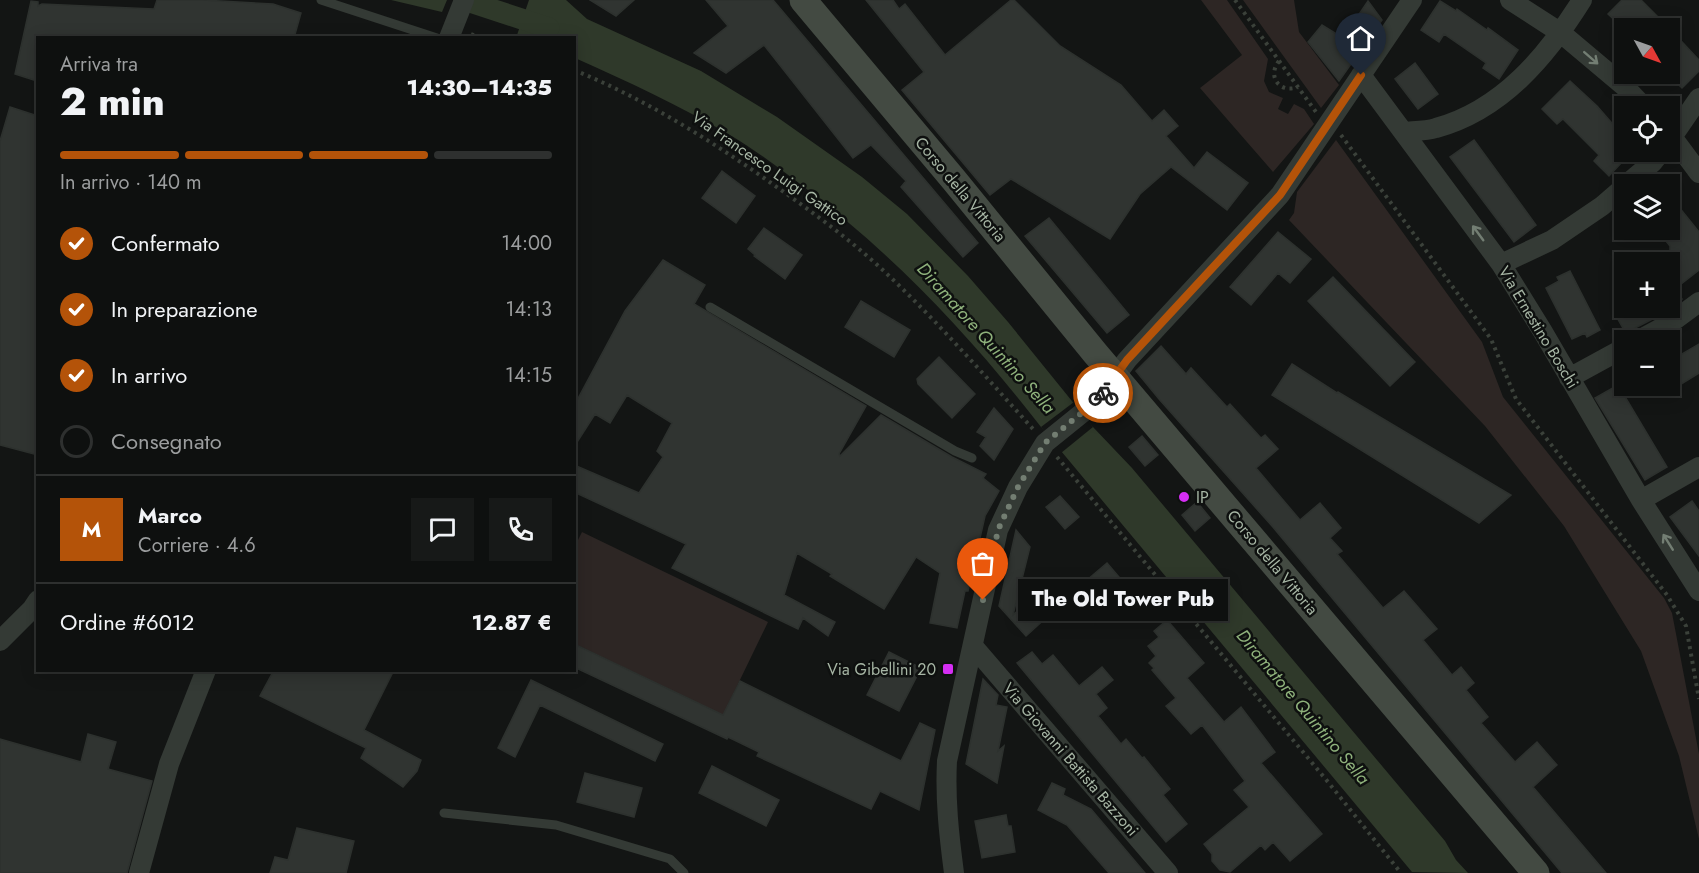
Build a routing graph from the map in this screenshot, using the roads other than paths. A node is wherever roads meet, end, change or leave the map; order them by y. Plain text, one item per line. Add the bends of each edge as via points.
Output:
1 (321, 0) edge
2 (464, 0) edge
3 (803, 0) edge
4 (1412, 0) edge
5 (1510, 0) edge
6 (1582, 0) edge
7 (453, 29) edge
8 (1562, 33) junction
9 (430, 36) edge
10 (1361, 75) junction
11 (1634, 96) edge
12 (1699, 98) edge
13 (1680, 124) edge
14 (1404, 132) junction
15 (1680, 153) edge
16 (1653, 162) edge
17 (1699, 173) edge
18 (1640, 174) edge
19 (1614, 196) edge
20 (1501, 264) junction
21 (1699, 302) edge
22 (710, 307) dead end
23 (1657, 330) edge
24 (1614, 353) edge
25 (1116, 376) junction
26 (1569, 378) junction
27 (972, 458) dead end
28 (1699, 467) edge
29 (1641, 500) junction
30 (1699, 591) edge
31 (36, 603) edge
32 (0, 641) edge
33 (973, 646) junction
34 (205, 672) edge
35 (444, 813) dead end
36 (1530, 871) edge
37 (139, 873) edge
38 (684, 873) edge
39 (954, 873) edge
40 (1168, 873) edge

1 - 9 lane
2 - 7 street
3 - 25 main road, Corso della Vittoria
4 - 10 street
5 - 8 street
6 - 8 street
8 -> 11 street
8 - 14 street via 1527,73 1492,102 1455,121
10 - 14 street, Via Ernestino Boschi
10 - 25 street via 1280,195
12 - 13 street
20 -> 14 street, Via Ernestino Boschi
15 - 17 street
16 - 18 street
19 - 20 street via 1552,240
20 - 26 street, Via Ernestino Boschi
21 - 23 street
22 - 27 lane
24 - 26 street
25 - 33 street via 1096,401 1048,440 1018,487 998,530
25 - 36 main road, Corso della Vittoria
26 - 29 street, Via Ernestino Boschi
28 - 29 street
30 -> 29 street, Via Ernestino Boschi
31 - 32 street
33 - 39 street via 947,761 947,828
33 - 40 street, Via Giovanni Battista Bazzoni
34 - 37 street via 169,764
35 - 38 lane via 556,825 670,859

